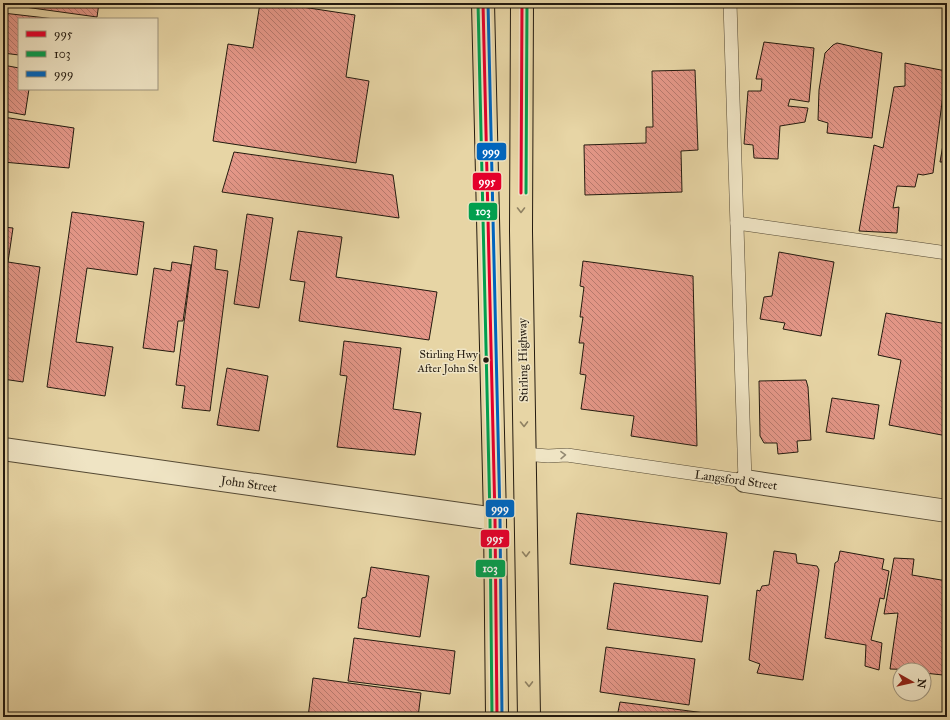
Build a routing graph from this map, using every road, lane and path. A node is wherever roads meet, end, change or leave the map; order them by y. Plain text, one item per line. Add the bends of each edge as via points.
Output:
1 (483, 3) edge
2 (522, 3) edge
3 (730, 3) edge
4 (737, 223) junction
5 (947, 253) edge
6 (3, 449) edge
7 (524, 454) junction
8 (746, 481) junction
9 (947, 511) edge
10 (495, 519) junction
11 (497, 717) edge
12 (529, 717) edge

1 - 10 highway
2 -> 7 highway, Stirling Highway via 521,231
3 - 4 lane
4 - 5 lane
4 - 8 lane
6 - 10 street, John Street
7 -> 8 lane, Langsford Street via 567,455
7 -> 12 highway, Stirling Highway
8 - 9 street, Langsford Street
10 - 11 highway

